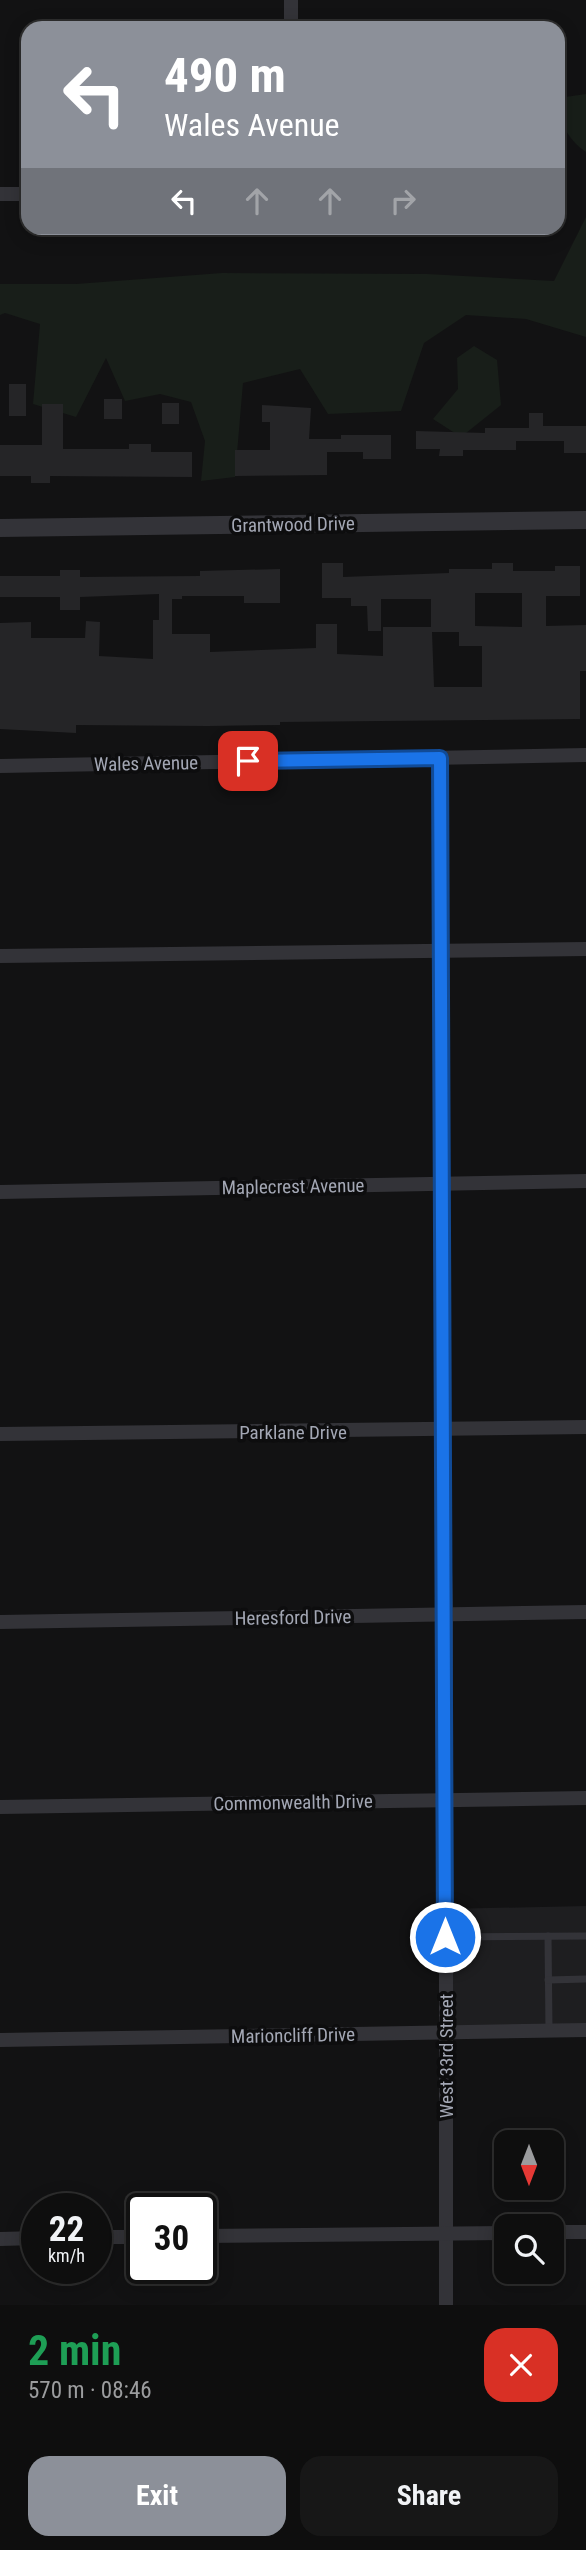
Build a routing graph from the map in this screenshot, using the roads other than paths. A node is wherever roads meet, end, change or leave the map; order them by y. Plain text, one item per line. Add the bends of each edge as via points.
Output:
1 (291, 0) edge
2 (291, 21) edge
3 (0, 194) edge
4 (21, 194) edge
5 (586, 520) edge
6 (0, 528) edge
7 (586, 755) edge
8 (440, 758) junction
9 (0, 766) edge
10 (586, 949) edge
11 (443, 951) junction
12 (0, 956) edge
13 (586, 1181) edge
14 (443, 1183) junction
15 (0, 1192) edge
16 (586, 1427) edge
17 (442, 1430) junction
18 (0, 1434) edge
19 (586, 1612) edge
20 (446, 1615) junction
21 (0, 1622) edge
22 (586, 1798) edge
23 (446, 1800) junction
24 (0, 1807) edge
25 (548, 1936) junction
26 (586, 1936) edge
27 (445, 1937) junction
28 (586, 1979) edge
29 (548, 1980) junction
30 (586, 2030) edge
31 (549, 2031) junction
32 (446, 2032) junction
33 (0, 2040) edge
34 (564, 2232) edge
35 (586, 2232) edge
36 (494, 2233) edge
37 (446, 2234) junction
38 (217, 2236) edge
39 (21, 2238) edge
40 (0, 2239) edge
41 (446, 2305) edge

1 - 2 street
3 - 4 street
5 - 6 street, Grantwood Drive
7 - 8 street, Wales Avenue
8 - 9 street, Wales Avenue
8 - 11 street, West 33rd Street
10 - 11 street
11 - 12 street
11 - 14 street, West 33rd Street
13 - 14 street, Maplecrest Avenue
14 - 15 street, Maplecrest Avenue
14 - 17 street, West 33rd Street
16 - 17 street, Parklane Drive
17 - 18 street, Parklane Drive
17 - 20 street, West 33rd Street
19 - 20 street, Heresford Drive
20 - 21 street, Heresford Drive
20 - 23 street, West 33rd Street
22 - 23 street, Commonwealth Drive
23 - 24 street, Commonwealth Drive
23 - 27 street, West 33rd Street
25 - 26 lane
25 - 27 lane
25 - 29 lane
27 - 32 street, West 33rd Street
28 - 29 lane
29 - 31 lane
30 - 31 street, Marioncliff Drive
31 - 32 street, Marioncliff Drive
32 - 33 street, Marioncliff Drive
32 - 37 street, West 33rd Street
34 - 35 street
36 - 37 street
37 - 38 street
37 - 41 street, West 33rd Street
39 - 40 street

